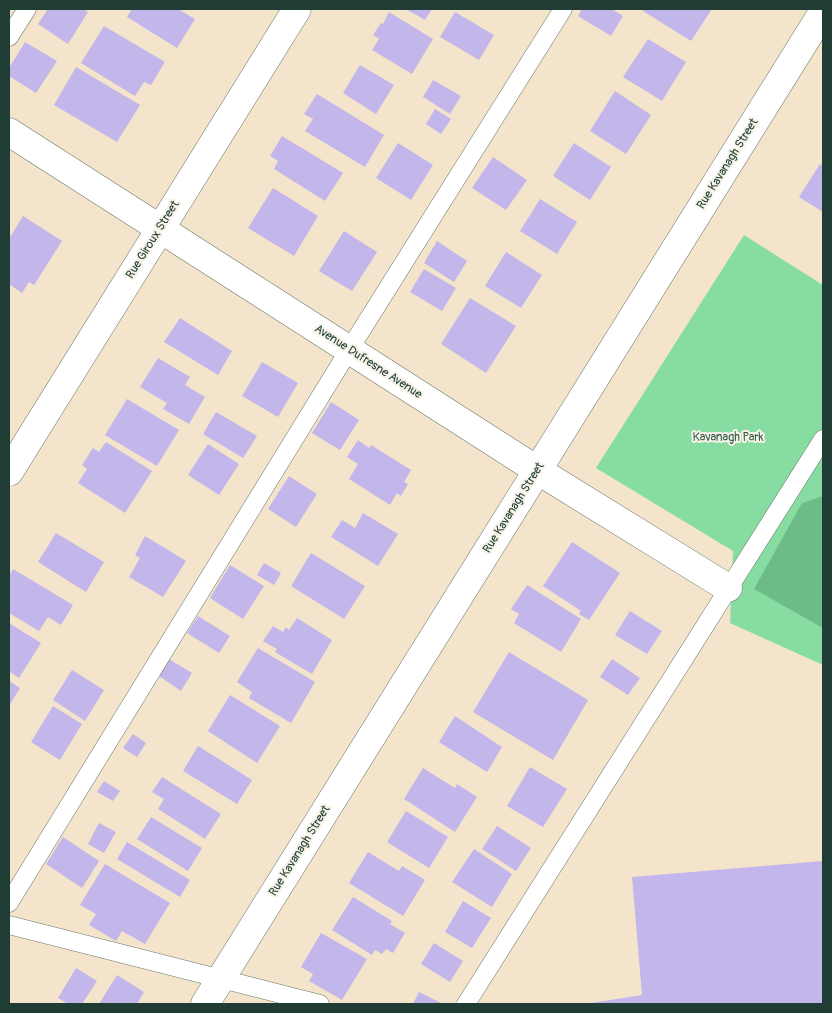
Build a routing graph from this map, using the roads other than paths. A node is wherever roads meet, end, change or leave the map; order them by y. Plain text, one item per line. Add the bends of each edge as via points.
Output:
1 (27, 9) edge
2 (297, 9) edge
3 (563, 9) edge
4 (823, 12) edge
5 (9, 37) edge
6 (9, 132) edge
7 (160, 230) junction
8 (349, 350) junction
9 (823, 439) edge
10 (537, 470) junction
11 (9, 472) edge
12 (728, 588) junction
13 (9, 904) edge
14 (9, 925) edge
15 (220, 980) junction
16 (205, 1004) edge
17 (320, 1004) edge
18 (466, 1004) edge

1 - 5 lane
2 - 7 street, Rue Giroux Street
3 - 8 lane
4 - 10 street, Rue Kavanagh Street
6 - 7 street, Avenue Dufresne Avenue
7 - 8 street, Avenue Dufresne Avenue
7 - 11 street, Rue Giroux Street
8 - 10 street, Avenue Dufresne Avenue
8 - 13 lane
9 - 12 lane
10 - 12 street, Avenue Dufresne Avenue
10 - 15 street, Rue Kavanagh Street
12 - 18 lane
14 - 15 lane
15 - 16 street, Rue Kavanagh Street
15 - 17 lane

